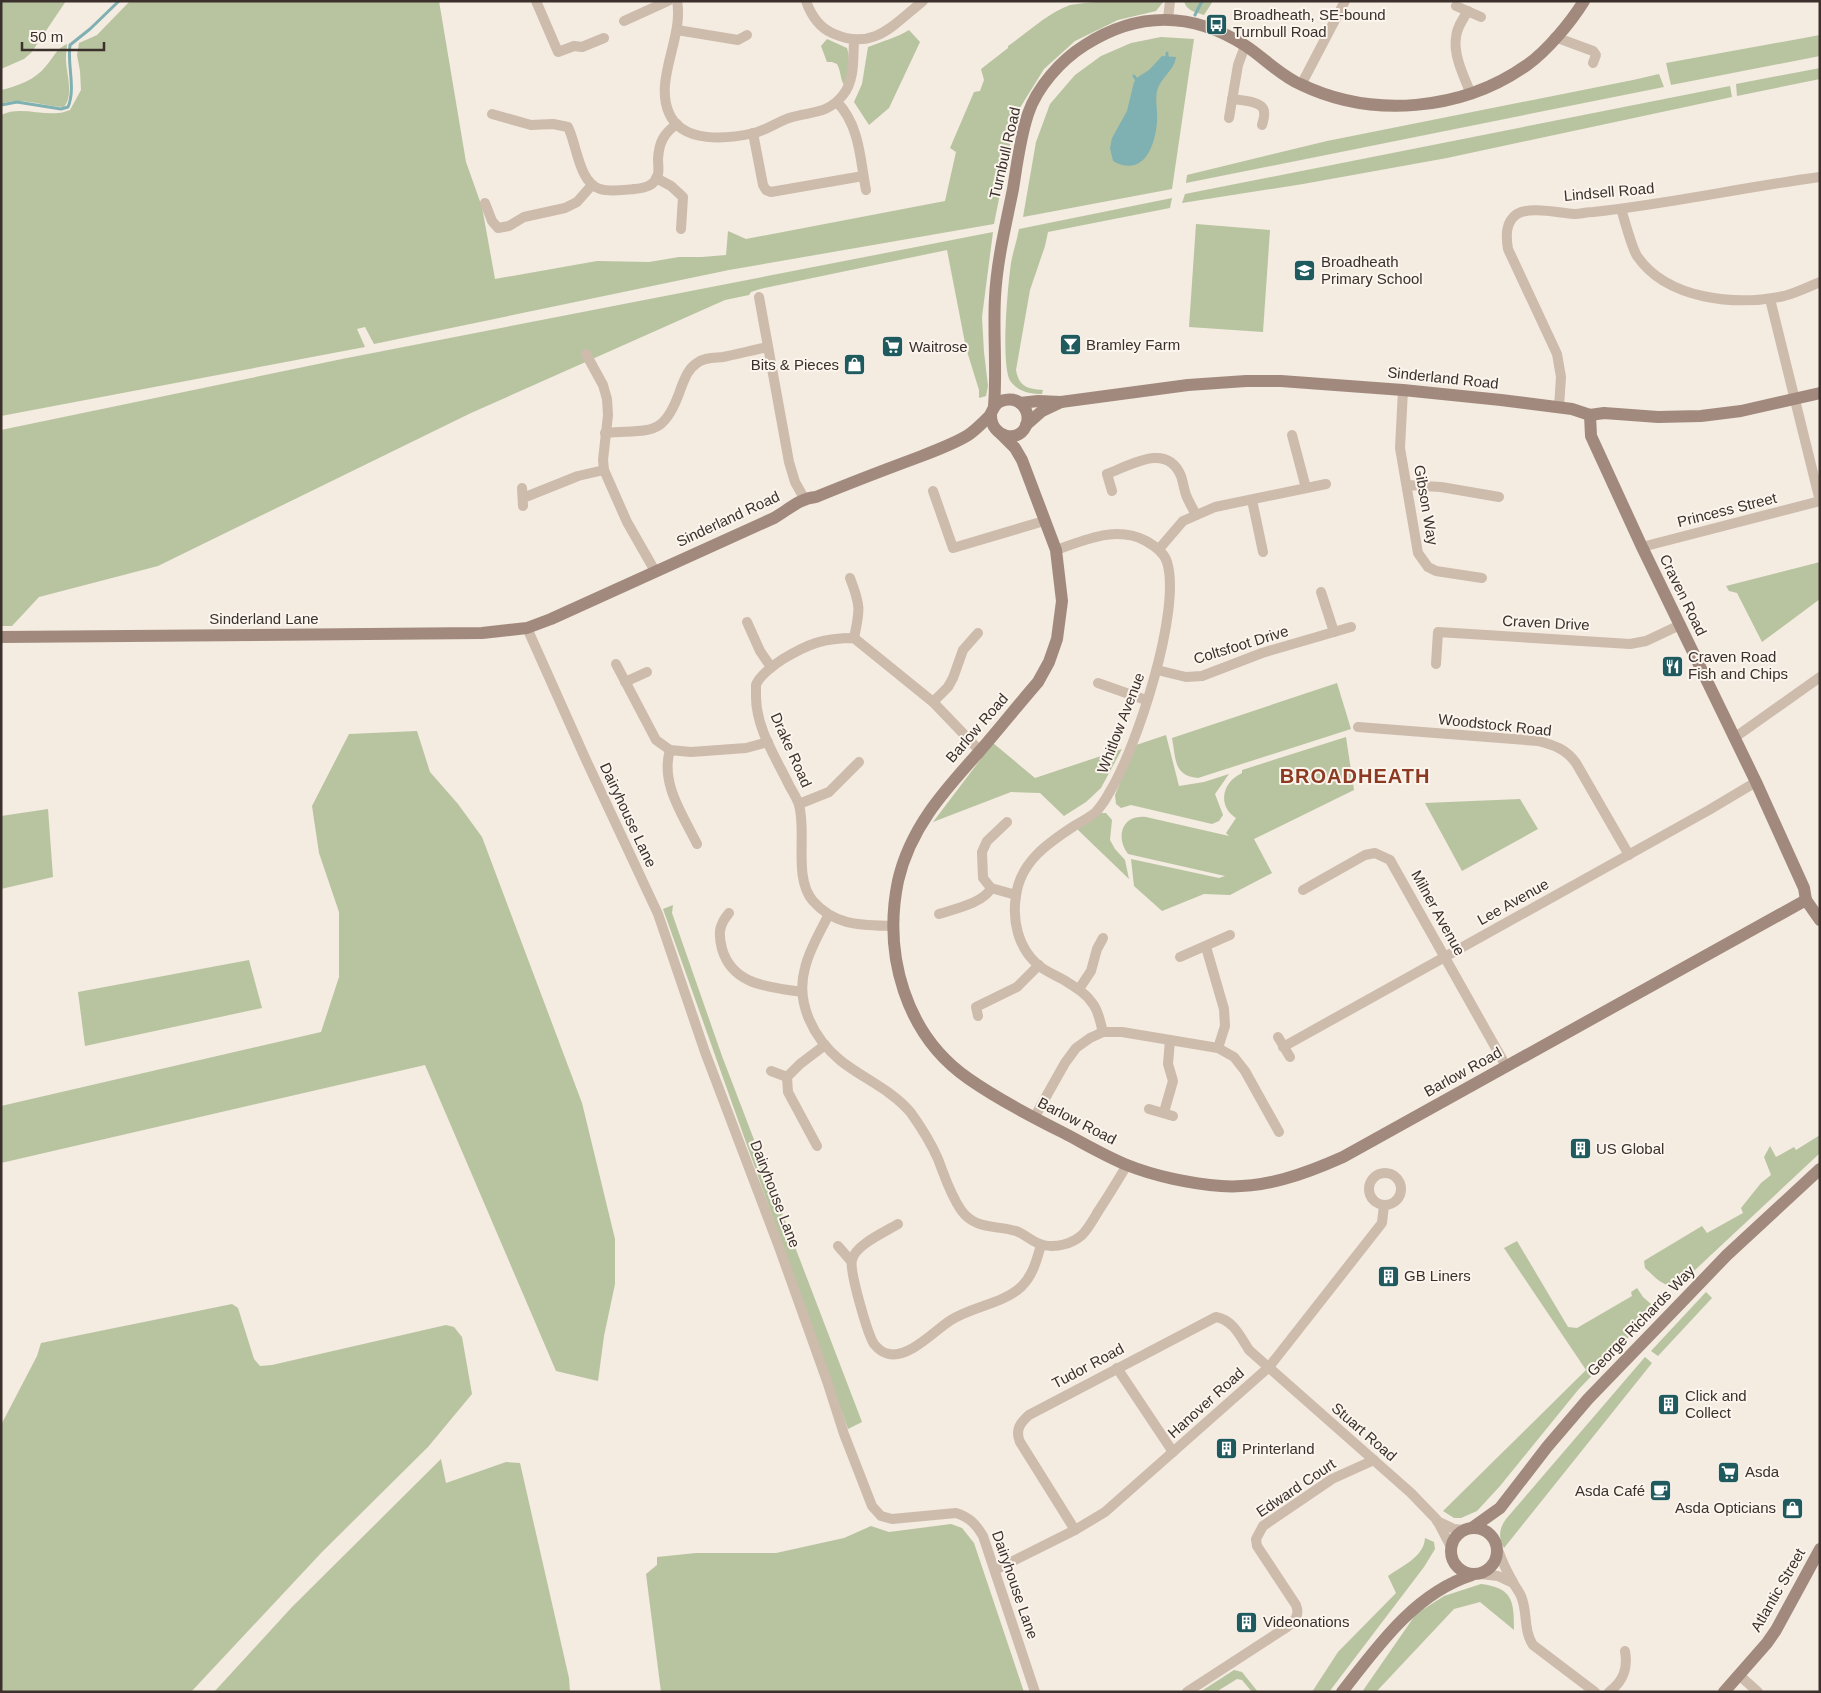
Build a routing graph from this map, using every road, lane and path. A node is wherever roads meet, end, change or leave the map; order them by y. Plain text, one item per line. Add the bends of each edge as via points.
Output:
1 (536, 1) edge
2 (668, 1) edge
3 (677, 1) edge
4 (806, 1) edge
5 (923, 1) edge
6 (1170, 1) edge
7 (1345, 1) edge
8 (1584, 1) edge
9 (1456, 6) dead end
10 (1468, 11) junction
11 (1481, 17) dead end
12 (1168, 19) junction
13 (624, 21) dead end
14 (677, 30) junction
15 (747, 36) dead end
16 (1555, 37) junction
17 (604, 38) dead end
18 (854, 40) junction
19 (1246, 46) junction
20 (1593, 63) dead end
21 (1301, 85) junction
22 (1471, 94) junction
23 (1232, 99) junction
24 (837, 102) junction
25 (492, 114) dead end
26 (1229, 118) dead end
27 (677, 124) junction
28 (1262, 125) dead end
29 (753, 133) junction
30 (863, 176) junction
31 (1820, 177) edge
32 (656, 178) junction
33 (592, 185) junction
34 (866, 190) dead end
35 (485, 203) dead end
36 (1621, 209) junction
37 (681, 229) dead end
38 (1820, 282) edge
39 (759, 297) dead end
40 (1770, 298) junction
41 (768, 347) junction
42 (586, 354) dead end
43 (996, 368) junction
44 (1403, 390) junction
45 (1820, 393) edge
46 (1794, 399) junction
47 (1019, 402) junction
48 (1060, 402) junction
49 (1559, 407) junction
50 (992, 410) junction
51 (1590, 415) junction
52 (1025, 426) junction
53 (605, 433) junction
54 (971, 433) junction
55 (998, 433) junction
56 (1292, 435) dead end
57 (1022, 460) junction
58 (604, 470) junction
59 (1326, 484) dead end
60 (1407, 485) junction
61 (1306, 488) junction
62 (933, 491) dead end
63 (1112, 491) dead end
64 (523, 497) dead end
65 (1499, 497) dead end
66 (804, 498) junction
67 (1252, 500) junction
68 (1820, 501) edge
69 (1196, 516) junction
70 (1044, 521) junction
71 (1642, 547) junction
72 (1056, 550) junction
73 (1159, 550) junction
74 (1264, 552) dead end
75 (656, 571) junction
76 (850, 578) dead end
77 (1482, 578) dead end
78 (1321, 592) dead end
79 (747, 622) dead end
80 (1680, 625) junction
81 (1351, 627) dead end
82 (527, 628) junction
83 (1334, 632) junction
84 (978, 633) dead end
85 (1, 637) edge
86 (854, 638) junction
87 (616, 664) dead end
88 (1436, 664) dead end
89 (772, 667) junction
90 (1157, 670) junction
91 (647, 672) dead end
92 (1820, 677) edge
93 (625, 682) junction
94 (1098, 683) dead end
95 (1146, 700) junction
96 (934, 702) junction
97 (1358, 727) dead end
98 (1734, 738) junction
99 (768, 742) junction
100 (670, 750) junction
101 (980, 750) junction
102 (859, 762) dead end
103 (1756, 782) junction
104 (799, 804) junction
105 (1007, 822) dead end
106 (697, 844) dead end
107 (1629, 855) junction
108 (991, 888) junction
109 (1303, 890) dead end
110 (1016, 894) junction
111 (1806, 900) junction
112 (729, 913) dead end
113 (939, 914) dead end
114 (828, 916) junction
115 (1820, 920) edge
116 (892, 926) junction
117 (1230, 935) dead end
118 (1102, 938) dead end
119 (1206, 947) junction
120 (1180, 957) dead end
121 (1445, 957) junction
122 (1039, 966) junction
123 (1079, 990) junction
124 (802, 992) junction
125 (978, 1016) dead end
126 (1103, 1032) junction
127 (1278, 1037) dead end
128 (1170, 1040) junction
129 (825, 1046) junction
130 (1283, 1047) junction
131 (1218, 1048) junction
132 (1290, 1057) dead end
133 (1506, 1066) junction
134 (771, 1071) dead end
135 (787, 1077) junction
136 (1149, 1109) dead end
137 (1034, 1118) junction
138 (1279, 1132) dead end
139 (817, 1146) dead end
140 (1128, 1166) junction
141 (1820, 1169) edge
142 (1384, 1205) dead end
143 (898, 1224) dead end
144 (1041, 1245) junction
145 (838, 1246) dead end
146 (851, 1261) junction
147 (1269, 1367) junction
148 (1117, 1368) junction
149 (1173, 1452) junction
150 (1374, 1460) junction
151 (1500, 1508) junction
152 (1436, 1520) junction
153 (1468, 1529) junction
154 (1075, 1530) junction
155 (1497, 1546) junction
156 (1820, 1549) edge
157 (1451, 1550) junction
158 (995, 1570) junction
159 (1476, 1575) junction
160 (1514, 1583) junction
161 (1438, 1590) junction
162 (1625, 1651) dead end
163 (1739, 1675) junction
164 (1035, 1692) edge
165 (1187, 1692) edge
166 (1342, 1692) edge
167 (1595, 1692) edge
168 (1610, 1692) edge
169 (1724, 1692) edge
170 (1758, 1692) edge

1 - 17 street via 558,52
2 - 13 street
3 - 14 street
4 - 18 street via 826,30
5 - 18 street via 876,36
6 - 12 street
7 - 21 street
8 - 16 street, Turnbull Road via 1571,22
9 - 10 street
10 - 11 street
10 - 22 street via 1456,35 1456,44
12 - 19 street, Turnbull Road via 1218,31
12 - 43 street, Turnbull Road via 1134,22 1095,38 1080,48 1051,76 1028,113 999,260 994,321
14 - 15 street via 738,40
14 - 27 street via 666,76 668,112
16 - 20 street via 1593,51 1596,54
16 - 22 street, Turnbull Road via 1529,64
18 - 24 street via 850,84
19 - 21 street, Turnbull Road
19 - 23 street via 1238,65
21 - 22 street, Turnbull Road via 1327,95 1377,105 1434,103
23 - 26 street
23 - 28 street via 1263,107
24 - 29 street via 826,110 782,121
24 - 30 street via 850,117 855,130
25 - 33 street via 531,125 568,127 584,174
27 - 29 street via 685,131 708,138
27 - 32 street via 666,132 660,144
29 - 30 street via 762,185 771,192
30 - 34 street
31 - 36 street, Lindsell Road
32 - 33 street via 645,188 616,190
32 - 37 street via 683,197
33 - 35 street via 577,202 565,208 524,217 498,228
36 - 40 street via 1636,255 1659,280 1704,297 1744,301
36 - 49 street, Lindsell Road via 1575,214 1528,211 1517,214 1508,225 1508,249 1556,354 1561,377
38 - 40 street
39 - 41 street
40 - 46 street
41 - 53 street via 702,359 686,375 666,421 656,428
41 - 66 street via 789,462
42 - 53 street via 607,398
43 - 47 street, Turnbull Road via 1002,387
43 - 50 street, Turnbull Road
44 - 48 street, Sinderland Road via 1308,382 1246,381 1188,385
44 - 49 street, Sinderland Road
44 - 60 street, Gibson Way via 1400,448
45 - 46 street, Sinderland Road
46 - 51 street, Sinderland Road via 1701,416
46 - 68 street
47 - 48 street, Sinderland Road
47 - 50 street, Sinderland Road via 1006,399
47 - 52 street via 1027,415
48 - 52 street, Sinderland Road via 1042,411
49 - 51 street, Sinderland Road
50 - 54 street, Sinderland Road
50 - 55 street via 992,425
51 - 71 street, Craven Road via 1591,436
52 - 55 street, Sinderland Road via 1015,435
52 - 57 street, Barlow Road via 1021,442
53 - 58 street
54 - 55 street, Sinderland Road
54 - 66 street, Sinderland Road via 931,452
55 - 57 street, Barlow Road via 1015,448
56 - 61 street
57 - 70 street, Barlow Road
58 - 64 street via 578,476
58 - 75 street via 627,522
59 - 61 street
60 - 65 street
60 - 77 street, Gibson Way via 1418,553 1428,567
61 - 67 street
62 - 70 street via 954,548
63 - 69 street via 1107,474 1161,457 1169,460 1180,475
66 - 75 street, Sinderland Road via 774,518
67 - 69 street
67 - 74 street
68 - 71 street, Princess Street
69 - 73 street via 1183,521
70 - 72 street, Barlow Road
71 - 80 street, Craven Road
72 - 73 street via 1116,533 1136,535
72 - 101 street, Barlow Road via 1062,601 1057,639 1049,662 1038,682
73 - 90 street, Whitlow Avenue via 1167,560 1170,577 1167,622
75 - 82 street, Sinderland Road
76 - 86 street via 859,600
78 - 83 street
79 - 89 street via 760,651
80 - 88 street, Craven Drive via 1646,641 1630,644 1438,632
80 - 98 street, Craven Road
81 - 83 street, Coltsfoot Drive
82 - 85 street, Sinderland Lane via 482,633
82 - 158 street, Dairyhouse Lane via 658,914 705,1052 872,1506 881,1516 892,1519 948,1513 964,1515 974,1522 983,1536
83 - 90 street, Coltsfoot Drive via 1262,652 1202,676 1186,677
84 - 96 street via 963,650 948,687
86 - 89 street, Drake Road via 817,641
86 - 96 street
87 - 93 street
89 - 99 street, Drake Road via 756,685 756,707
90 - 95 street, Whitlow Avenue
91 - 93 street
92 - 98 street
93 - 100 street via 656,740
94 - 95 street
95 - 110 street, Whitlow Avenue via 1130,750 1110,792 1096,812 1037,853 1021,876
96 - 101 street
97 - 107 street, Woodstock Road via 1538,741 1564,750 1576,762
98 - 103 street, Craven Road
99 - 100 street via 746,748 691,752
99 - 104 street, Drake Road
100 - 106 street via 666,762 669,786
101 - 116 street, Barlow Road via 922,822 908,850 899,880
102 - 104 street via 829,792
103 - 107 street, Lee Avenue
103 - 111 street, Craven Road via 1804,888
104 - 114 street, Drake Road via 804,880 811,899
105 - 108 street via 987,840 982,852 983,878
107 - 121 street, Lee Avenue
108 - 110 street
108 - 113 street via 988,894 967,905
109 - 121 street, Milner Avenue via 1365,855 1381,854 1393,864
110 - 122 street, Whitlow Avenue via 1014,914 1017,930 1029,956
111 - 115 street, Craven Road
111 - 133 street, Barlow Road
112 - 124 street via 720,924 720,942 725,958 737,974 765,986
114 - 116 street, Drake Road via 854,925
114 - 124 street via 804,968
116 - 137 street, Barlow Road via 899,977 911,1009 940,1054 968,1079
117 - 119 street
118 - 123 street via 1091,971
119 - 120 street
119 - 131 street via 1224,1009 1225,1026
121 - 130 street, Lee Avenue
121 - 133 street, Milner Avenue
122 - 123 street, Whitlow Avenue
122 - 125 street via 1017,987 976,1007
123 - 126 street, Whitlow Avenue via 1093,1004
124 - 129 street via 816,1035
126 - 128 street
126 - 137 street via 1076,1048
127 - 130 street
128 - 131 street
128 - 136 street via 1168,1064 1173,1081 1168,1114
129 - 135 street
129 - 144 street via 910,1112 926,1135 952,1196 968,1218 974,1223 1016,1232
130 - 132 street
131 - 138 street via 1234,1057 1245,1071
133 - 140 street, Barlow Road via 1343,1157 1293,1178 1245,1186 1222,1186 1180,1181
134 - 135 street
135 - 139 street via 788,1092
137 - 140 street, Barlow Road
140 - 144 street via 1082,1235 1061,1246
141 - 151 street, George Richards Way via 1727,1255 1588,1399
142 - 147 street, Hanover Road via 1382,1223
143 - 146 street via 858,1248
144 - 146 street via 1034,1267 1016,1291 973,1308 905,1352 891,1355 882,1352 869,1334
145 - 146 street
147 - 148 street, Tudor Road via 1249,1350 1231,1323 1216,1317
147 - 149 street, Hanover Road
147 - 150 street, Stuart Road
148 - 149 street
148 - 154 street, Tudor Road via 1029,1415 1020,1423 1017,1435 1020,1442
149 - 154 street, Hanover Road via 1106,1512
150 - 152 street, Stuart Road
150 - 165 street, Edward Court via 1332,1479 1258,1532 1257,1546 1298,1611 1293,1622
151 - 153 street, George Richards Way
151 - 155 street, George Richards Way via 1494,1531
152 - 153 street, Stuart Road via 1454,1529
152 - 157 street, Stuart Road
153 - 155 street via 1486,1531
153 - 157 street via 1458,1534
154 - 158 street, Hanover Road
155 - 159 street via 1493,1565
155 - 160 street, George Richards Way
156 - 163 street, Atlantic Street via 1776,1630
157 - 159 street via 1458,1568
157 - 161 street via 1448,1573
158 - 164 street, Dairyhouse Lane
159 - 160 street via 1498,1576
159 - 161 street
160 - 167 street, George Richards Way via 1526,1611 1526,1629 1533,1645
161 - 166 street via 1406,1616
162 - 168 street via 1625,1673
163 - 169 street, Atlantic Street
163 - 170 street

